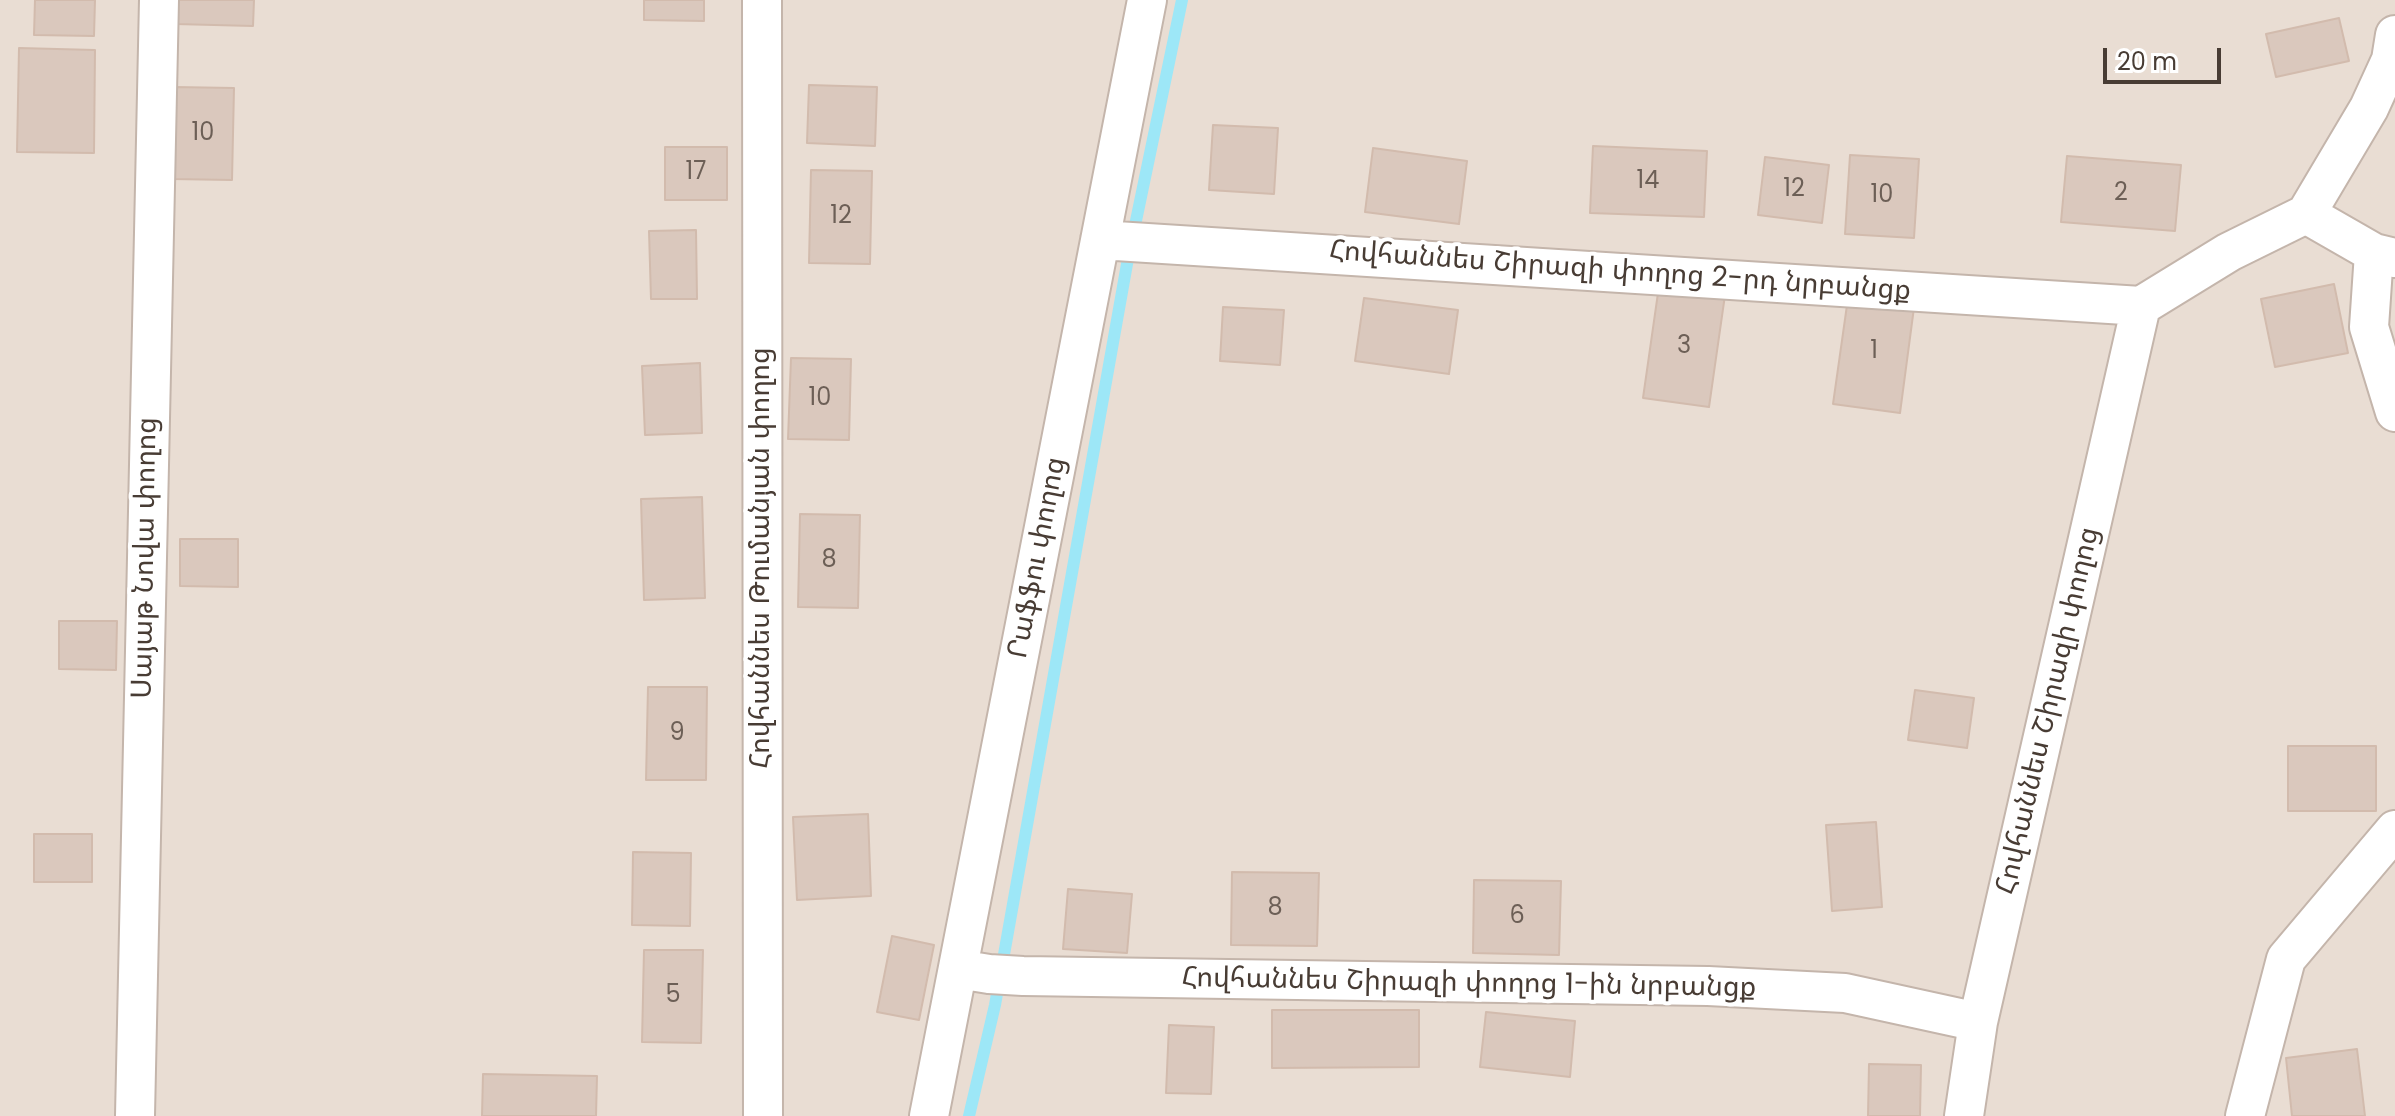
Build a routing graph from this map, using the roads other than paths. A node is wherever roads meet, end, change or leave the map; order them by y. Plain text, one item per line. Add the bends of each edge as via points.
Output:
1 (159, 0) edge
2 (762, 0) edge
3 (1147, 0) edge
4 (2395, 35) edge
5 (2306, 214) junction
6 (1121, 241) junction
7 (2385, 256) edge
8 (2141, 306) junction
9 (2395, 412) edge
10 (2395, 830) edge
11 (958, 969) junction
12 (1978, 1022) junction
13 (135, 1116) edge
14 (763, 1116) edge
15 (929, 1116) edge
16 (1964, 1116) edge
17 (2245, 1116) edge

1 - 13 street, Սայաթ Նովա փողոց
2 - 14 street, Հովհաննես Թումանյան փողոց
3 - 6 street, Րաֆֆու փողոց
4 - 5 street via 2391,60 2369,108
5 - 7 street
5 - 8 street via 2229,252
6 - 8 street, Հովհաննես Շիրազի փողոց 2-րդ նրբանցք
6 - 11 street, Րաֆֆու փողոց
7 - 9 street via 2369,327
8 - 12 street, Հովհաննես Շիրազի փողոց
10 - 17 street via 2286,959
11 - 12 street, Հովհաննես Շիրազի փողոց 1-ին նրբանցք via 1023,976 1754,988 1845,993
11 - 15 street, Րաֆֆու փողոց
12 - 16 street, Հովհաննես Շիրազի փողոց

